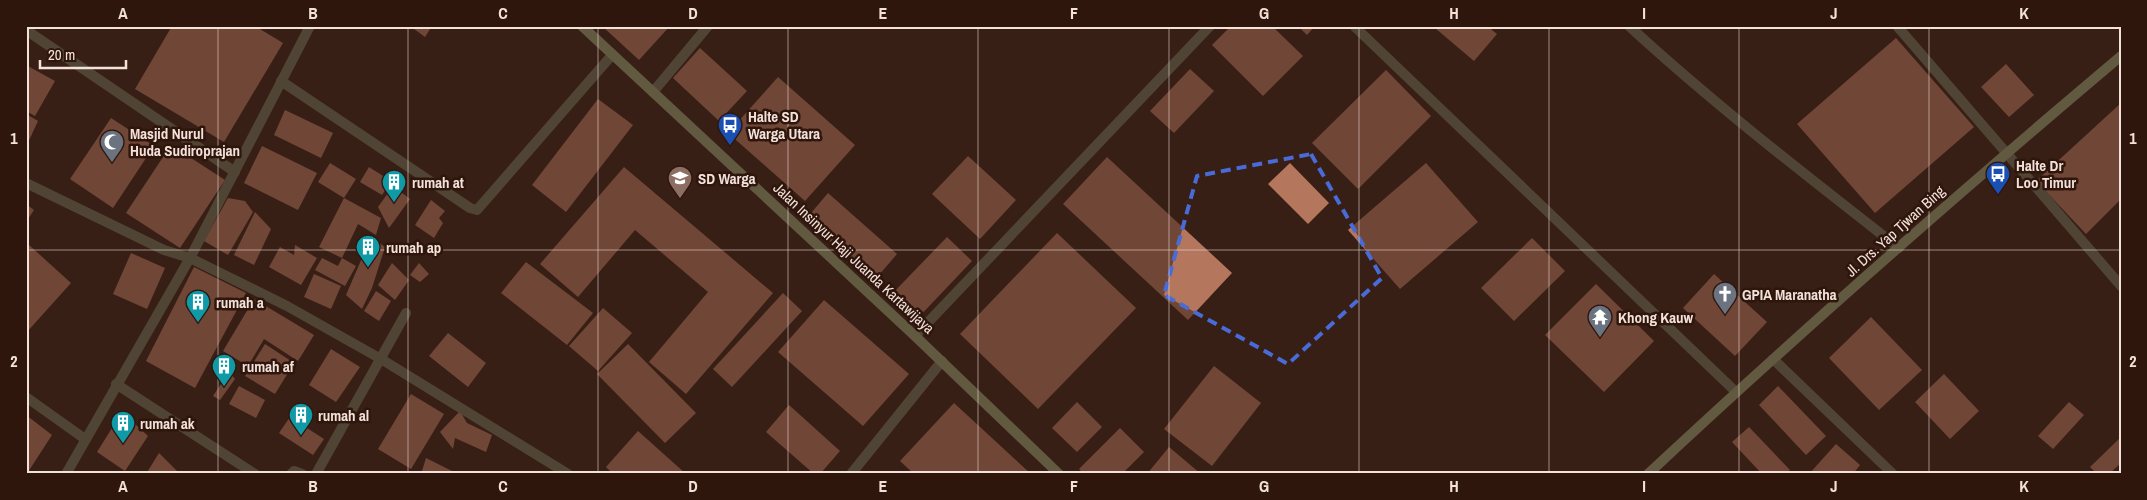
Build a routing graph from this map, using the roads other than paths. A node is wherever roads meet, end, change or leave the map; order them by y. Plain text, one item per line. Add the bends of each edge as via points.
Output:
1 (310, 26) edge
2 (582, 26) edge
3 (708, 26) edge
4 (1210, 26) edge
5 (1354, 26) edge
6 (1629, 26) edge
7 (1897, 26) edge
8 (26, 30) edge
9 (612, 55) junction
10 (2121, 56) edge
11 (281, 81) junction
12 (653, 92) junction
13 (2006, 153) junction
14 (235, 172) junction
15 (26, 182) edge
16 (1899, 248) junction
17 (190, 258) junction
18 (2121, 286) edge
19 (406, 313) dead end
20 (915, 336) junction
21 (381, 359) junction
22 (1773, 359) junction
23 (942, 361) junction
24 (116, 384) junction
25 (1736, 392) junction
26 (26, 397) edge
27 (84, 439) junction
28 (66, 474) edge
29 (255, 474) edge
30 (291, 474) edge
31 (302, 474) edge
32 (316, 474) edge
33 (568, 474) edge
34 (851, 474) edge
35 (1059, 474) edge
36 (1648, 474) edge
37 (1893, 474) edge

1 - 11 street
2 - 9 main road, Jalan Insinyur Haji Juanda Kartawijaya
3 - 12 street
4 - 20 street
5 - 25 street
6 - 16 street via 1774,150
7 - 13 street
8 - 14 street
9 - 11 street via 477,210
9 - 12 main road, Jalan Insinyur Haji Juanda Kartawijaya
10 - 13 main road, Jl. Drs. Yap Tjwan Bing
11 - 14 street
12 - 20 main road, Jalan Insinyur Haji Juanda Kartawijaya
13 - 16 main road, Jl. Drs. Yap Tjwan Bing
13 - 18 street
14 - 17 street
15 - 17 street via 164,250
16 - 22 main road, Jl. Drs. Yap Tjwan Bing
17 - 21 street via 287,306
17 - 24 street
19 - 21 street
20 - 23 main road, Jalan Insinyur Haji Juanda Kartawijaya
21 - 32 street
21 - 33 street
22 - 25 main road, Jl. Drs. Yap Tjwan Bing
22 - 37 street
23 - 34 street
23 - 35 main road, Jalan Insinyur Haji Juanda Kartawijaya
24 - 27 street
24 - 29 street
25 - 36 main road, Jl. Drs. Yap Tjwan Bing
26 - 27 street
27 - 28 street
30 - 31 street via 294,471

